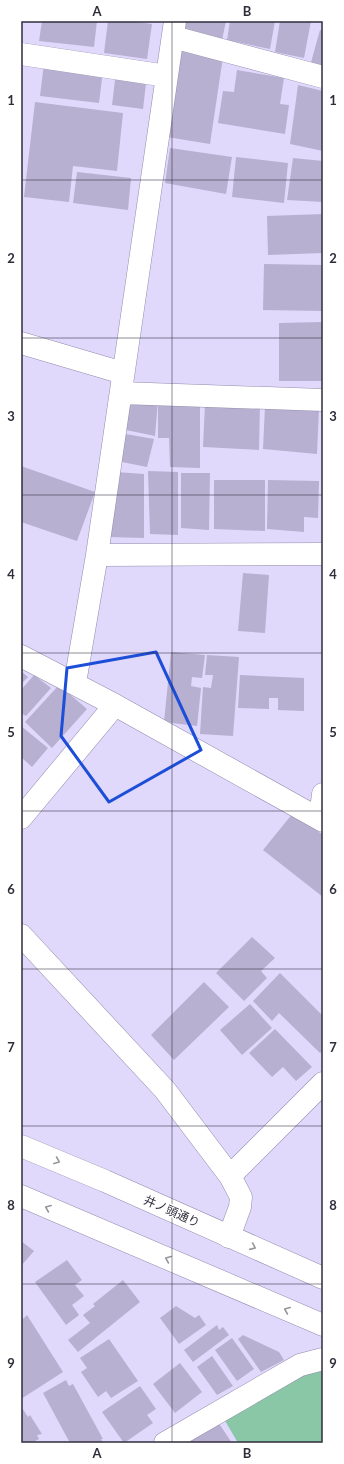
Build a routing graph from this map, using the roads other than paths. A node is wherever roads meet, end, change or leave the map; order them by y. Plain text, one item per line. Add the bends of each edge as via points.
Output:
1 (174, 29) edge
2 (21, 54) edge
3 (167, 76) junction
4 (323, 77) edge
5 (21, 343) edge
6 (122, 383) junction
7 (323, 400) edge
8 (323, 554) edge
9 (97, 555) junction
10 (21, 656) edge
11 (75, 683) junction
12 (115, 705) junction
13 (323, 794) edge
14 (21, 818) edge
15 (322, 820) edge
16 (21, 935) edge
17 (323, 1083) edge
18 (21, 1146) edge
19 (230, 1176) junction
20 (21, 1196) edge
21 (228, 1237) junction
22 (323, 1278) edge
23 (323, 1325) edge
24 (323, 1359) edge
25 (165, 1443) edge

1 - 3 street
1 - 4 street
2 - 3 street
3 - 6 street
5 - 6 street
6 - 7 street via 166,394
6 - 9 street
8 - 9 street
9 - 11 street
10 - 11 street
11 - 12 street
12 - 14 street
12 - 15 street
13 - 15 street
16 - 19 street via 165,1090
17 - 19 street
18 -> 21 street, 井ノ頭通り
19 - 21 street via 241,1197 240,1207
23 -> 20 street
21 -> 22 street, 井ノ頭通り
24 - 25 street via 300,1365

